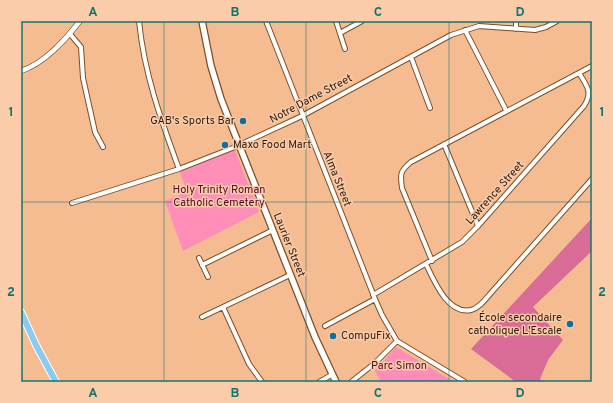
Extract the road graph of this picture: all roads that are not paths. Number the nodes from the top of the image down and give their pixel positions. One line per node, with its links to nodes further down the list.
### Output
1 (80, 21): 12 (street)
2 (140, 21): 24 (street)
3 (202, 21): 22 (main road, Laurier Street)
4 (266, 21): 20 (street, Alma Street)
5 (336, 21): 11 (street)
6 (362, 21): 11 (street)
7 (516, 21): 9 (street)
8 (557, 21): 9 (street, Notre Dame Street)
9 (516, 29): 10 (street, Notre Dame Street)
10 (465, 30): 14 (street, Notre Dame Street); 19 (street)
11 (340, 33): 13 (street)
12 (70, 34): 16 (street); 23 (street)
13 (345, 49)
14 (411, 57): 18 (street); 20 (street, Notre Dame Street)
15 (592, 66): 17 (street)
16 (21, 71)
17 (579, 73): 19 (street); 27 (street, Lawrence Street)
18 (430, 108)
19 (506, 110): 21 (street)
20 (302, 116): 22 (street, Notre Dame Street); 35 (street, Alma Street)
21 (444, 144): 27 (street); 30 (street)
22 (239, 145): 24 (street, Notre Dame Street); 28 (main road, Laurier Street)
23 (103, 147)
24 (179, 169): 26 (street, Notre Dame Street)
25 (592, 180): 31 (street)
26 (72, 203)
27 (478, 226): 30 (street, Lawrence Street)
28 (273, 230): 32 (street); 33 (main road, Laurier Street)
29 (198, 258): 32 (street)
30 (432, 261): 31 (street, Lawrence Street)
31 (426, 264): 35 (street, Lawrence Street)
32 (202, 265): 34 (street)
33 (290, 275): 37 (street); 42 (main road, Laurier Street)
34 (208, 277)
35 (373, 294): 36 (street, Alma Street)
36 (375, 300): 40 (street); 41 (street, Alma Street)
37 (223, 307): 39 (street); 44 (street)
38 (21, 312): 43 (main road)
39 (202, 317)
40 (325, 326)
41 (397, 341): 47 (street); 48 (street)
42 (333, 374): 45 (street); 46 (main road, Laurier Street)
43 (56, 382)
44 (262, 382)
45 (319, 382)
46 (336, 382)
47 (351, 382)
48 (465, 382)

